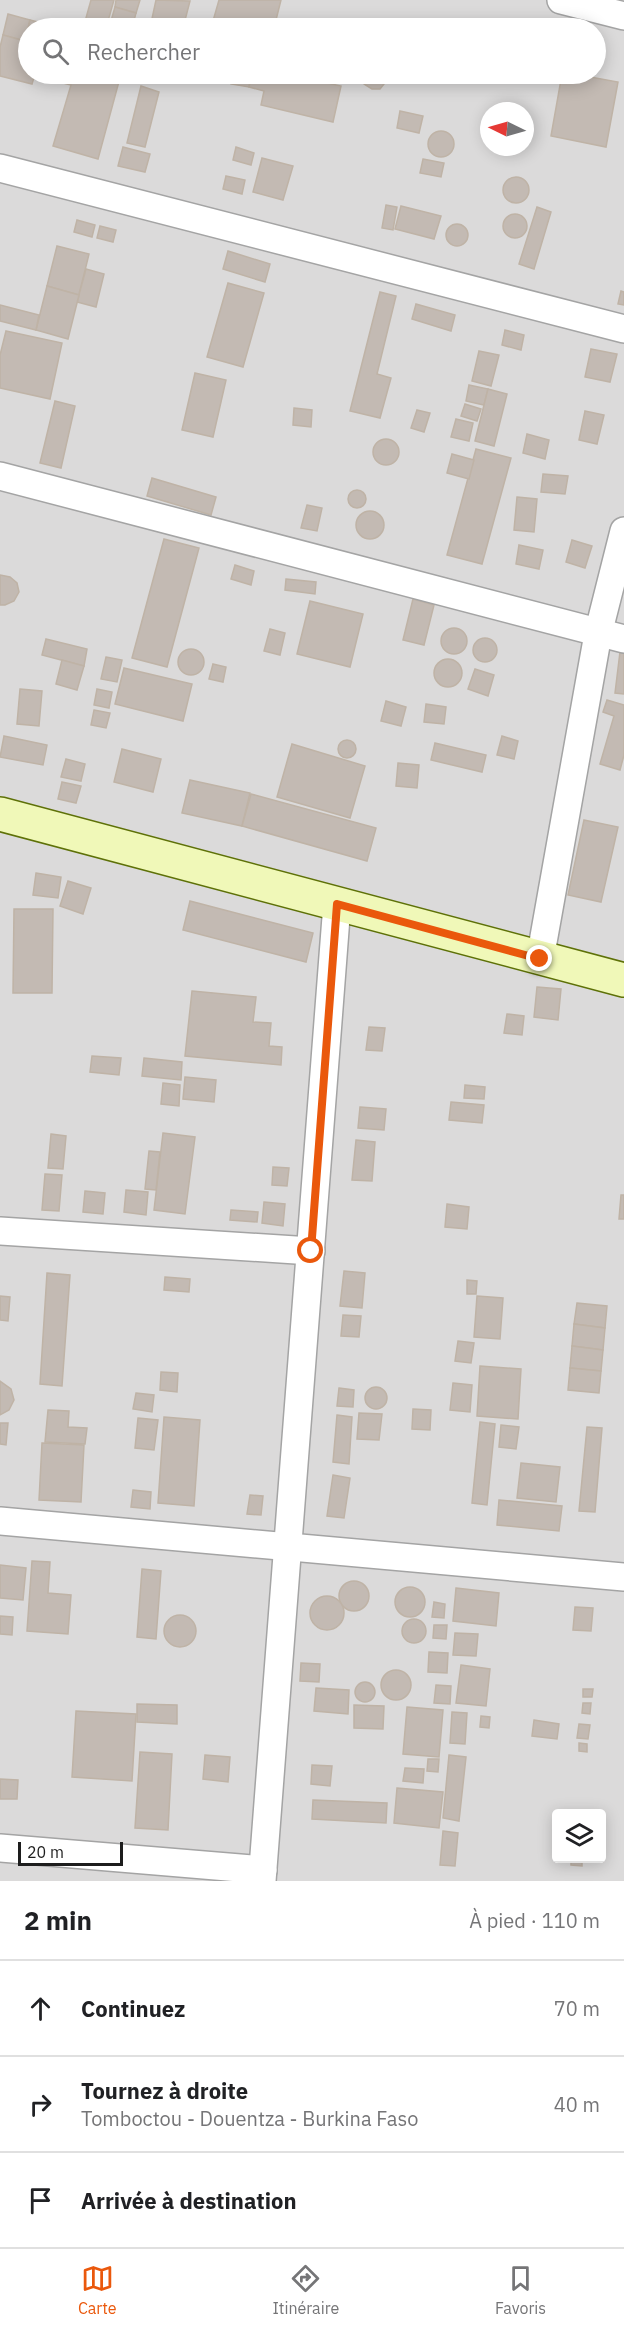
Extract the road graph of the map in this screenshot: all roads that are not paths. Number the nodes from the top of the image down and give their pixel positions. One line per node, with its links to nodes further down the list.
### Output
1 (561, 0): 2 (street)
2 (624, 16)
3 (0, 168): 4 (street)
4 (624, 329)
5 (0, 476): 7 (street)
6 (624, 531): 7 (street)
7 (611, 636): 10 (street)
8 (0, 814): 9 (main road)
9 (337, 904): 10 (main road); 13 (street)
10 (540, 959): 11 (main road)
11 (624, 980)
12 (0, 1231): 13 (street)
13 (311, 1251): 15 (street)
14 (0, 1521): 15 (street)
15 (288, 1547): 16 (street); 18 (street)
16 (624, 1578)
17 (0, 1848): 18 (street)
18 (262, 1876)

